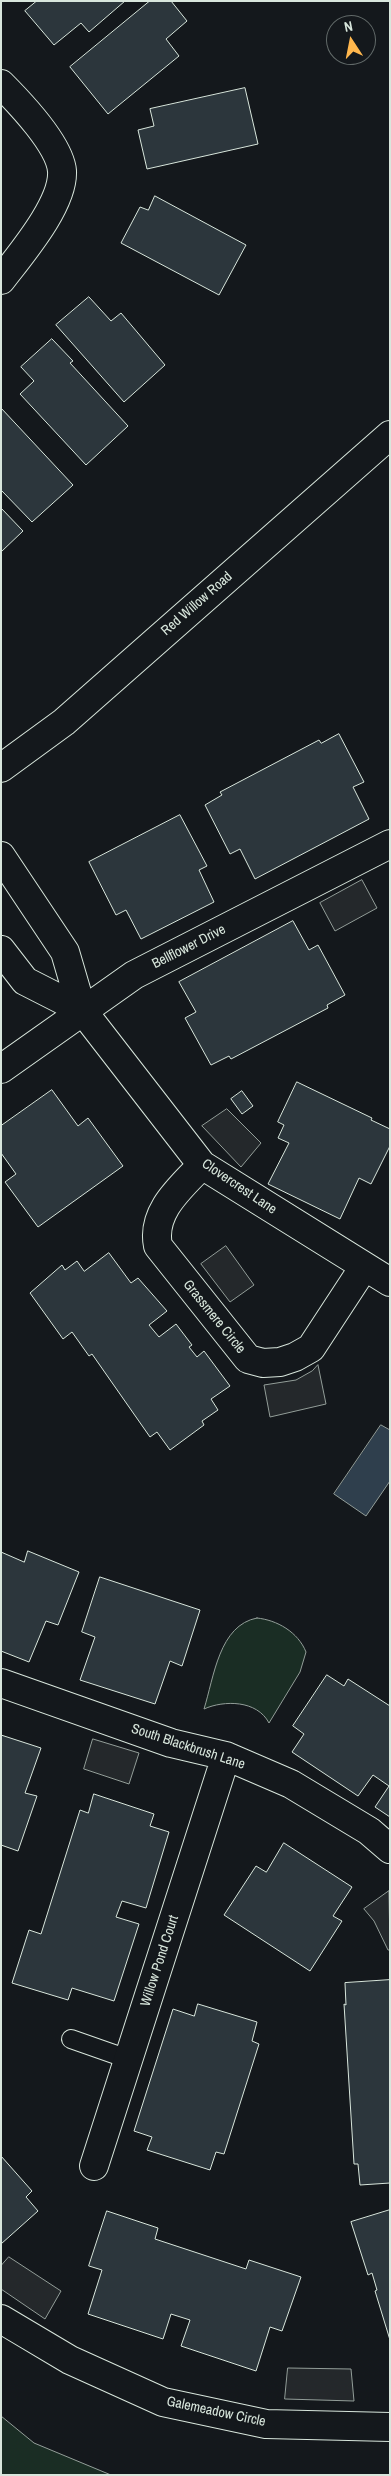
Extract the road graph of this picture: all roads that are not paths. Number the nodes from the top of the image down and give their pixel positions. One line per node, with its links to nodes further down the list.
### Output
1 (1, 84): 2 (street)
2 (1, 280)
3 (390, 435): 4 (street, Red Willow Road)
4 (1, 768)
5 (390, 844): 8 (street, Bellflower Drive)
6 (1, 856): 8 (street, Clovercrest Lane)
7 (1, 950): 8 (street, Clovercrest Lane)
8 (82, 1010): 9 (street, Bellflower Drive); 10 (street, Clovercrest Lane)
9 (1, 1069)
10 (202, 1165): 11 (street, Clovercrest Lane); 11 (street, Grassmere Circle)
11 (364, 1267): 12 (street, Clovercrest Lane)
12 (390, 1282)
13 (1, 1683): 14 (street, South Blackbrush Lane)
14 (226, 1756): 15 (street, South Blackbrush Lane); 17 (street, Willow Pond Court)
15 (390, 1849)
16 (70, 2039): 17 (lane)
17 (128, 2060): 18 (street, Willow Pond Court)
18 (94, 2166)
19 (1, 2319): 20 (street, Galemeadow Circle)
20 (390, 2427)

